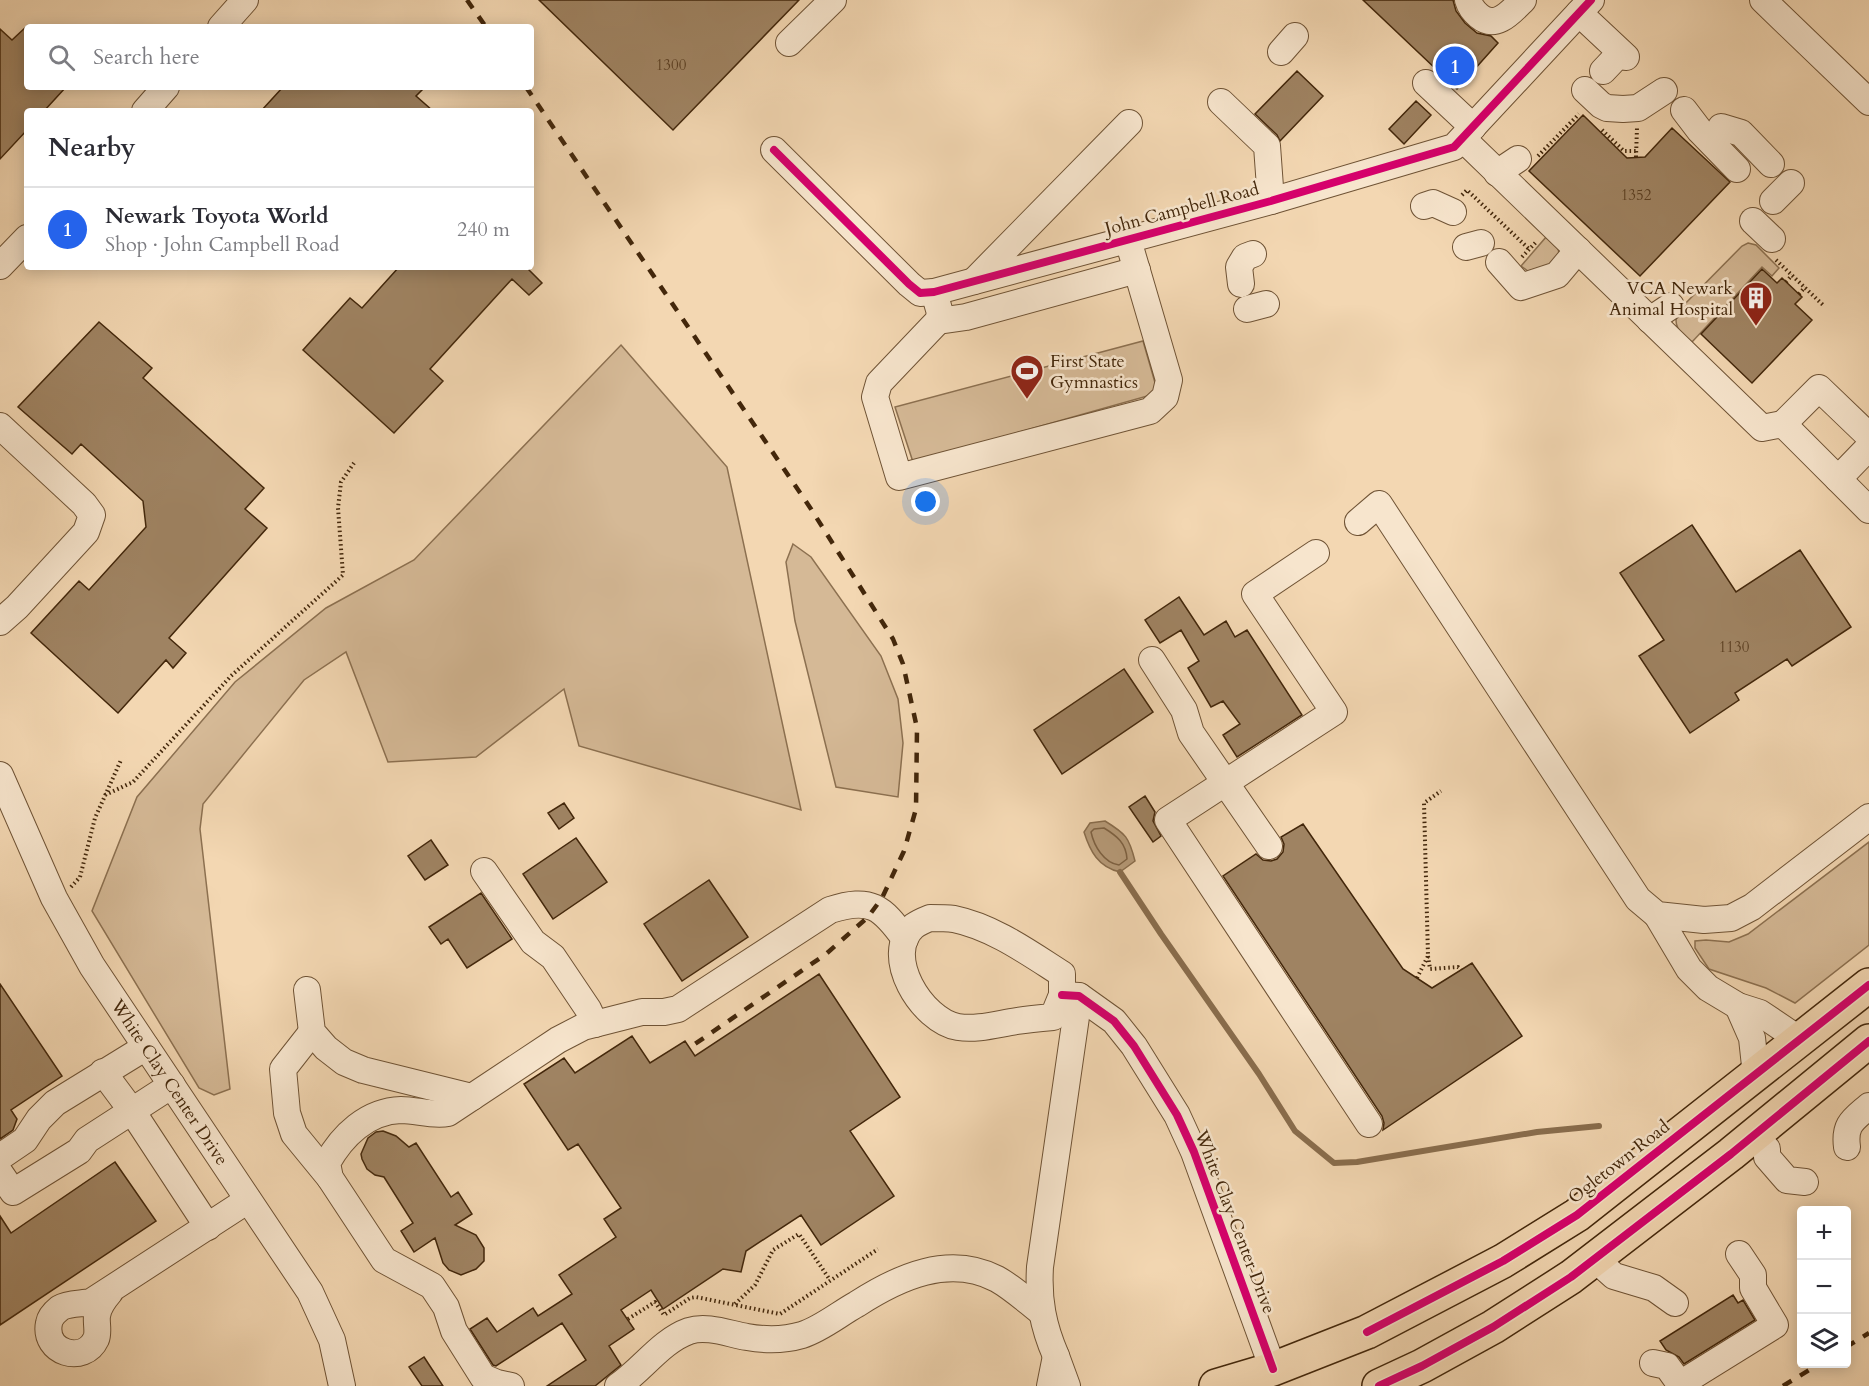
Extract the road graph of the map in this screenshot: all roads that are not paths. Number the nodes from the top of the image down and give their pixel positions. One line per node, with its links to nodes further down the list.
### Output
1 (833, 0): 8 (street)
2 (1468, 0): 3 (street)
3 (1523, 0)
4 (1763, 0): 14 (street)
5 (243, 2): 7 (street)
6 (1585, 7): 9 (street); 20 (street, John Campbell Road)
7 (224, 24)
8 (789, 43)
9 (1603, 71)
10 (1426, 82): 20 (street)
11 (163, 90): 16 (street)
12 (1664, 91): 13 (street)
13 (1583, 100)
14 (1869, 102)
15 (1229, 104): 25 (street)
16 (148, 108)
17 (1684, 110): 23 (street)
18 (1129, 123): 38 (street)
19 (1721, 127): 22 (street)
20 (1468, 133): 25 (street, John Campbell Road); 33 (street)
21 (774, 150): 40 (street)
22 (1771, 164)
23 (1737, 169)
24 (1791, 183): 26 (street)
25 (1255, 200): 31 (street, John Campbell Road)
26 (1773, 201)
27 (1424, 206): 28 (street)
28 (1451, 211)
29 (1754, 221): 32 (street)
30 (24, 240): 36 (street)
31 (1128, 240): 37 (street); 38 (street, John Campbell Road)
32 (1770, 246)
33 (1578, 250): 35 (street); 42 (street)
34 (1253, 254): 39 (street)
35 (1509, 261)
36 (0, 267)
37 (1137, 270): 41 (street); 41 (street)
38 (974, 282): 40 (street, John Campbell Road)
39 (1241, 284)
40 (934, 292): 41 (street)
41 (939, 321)
42 (1783, 424): 44 (street); 46 (street)
43 (0, 426): 50 (street)
44 (1869, 436)
45 (1869, 447): 46 (street)
46 (1838, 479): 47 (street)
47 (1869, 510)
48 (1358, 522): 57 (street)
49 (1316, 553): 53 (street)
50 (0, 622)
51 (1152, 660): 53 (street)
52 (0, 776): 68 (street, White Clay Center Drive)
53 (1225, 783): 55 (street); 75 (street)
54 (1869, 817): 57 (street)
55 (1269, 846)
56 (483, 871): 64 (street)
57 (1657, 915): 63 (street)
58 (905, 939): 62 (street); 62 (street); 64 (street)
59 (1869, 985): 66 (main road, Ogletown Road)
60 (307, 990): 65 (street)
61 (1869, 994): 76 (main road)
62 (1071, 995): 88 (street); 92 (street, White Clay Center Drive)
63 (1738, 1006): 66 (street); 70 (street)
64 (595, 1024): 72 (street)
65 (312, 1032): 72 (street); 80 (street)
66 (1800, 1040): 70 (main road, Ogletown Road)
67 (1866, 1042): 76 (main road)
68 (146, 1047): 69 (street); 71 (street, White Clay Center Drive)
69 (103, 1072): 74 (street); 78 (street)
70 (1756, 1075): 92 (main road, Ogletown Road)
71 (172, 1085): 74 (street); 82 (street, White Clay Center Drive)
72 (472, 1097): 80 (street)
73 (1869, 1106): 77 (street)
74 (132, 1111): 79 (street); 83 (street)
75 (1369, 1124)
76 (1760, 1142): 81 (street); 85 (main road)
77 (1847, 1147)
78 (0, 1157)
79 (0, 1173)
80 (330, 1178): 94 (street)
81 (1801, 1181)
82 (248, 1200): 83 (street); 93 (street, White Clay Center Drive)
83 (208, 1227): 86 (street)
84 (1739, 1254): 90 (street)
85 (1595, 1259): 87 (street); 91 (main road)
86 (110, 1292)
87 (1675, 1303)
88 (1041, 1312): 89 (street); 95 (street)
89 (1056, 1356): 96 (street); 97 (street)
90 (1653, 1363)
91 (1422, 1366): 99 (main road); 100 (main road)
92 (1273, 1368): 98 (main road, Ogletown Road)
93 (342, 1386)
94 (511, 1386)
95 (618, 1386)
96 (1050, 1386)
97 (1067, 1386)
98 (1216, 1386)
99 (1379, 1386)
100 (1395, 1386)

